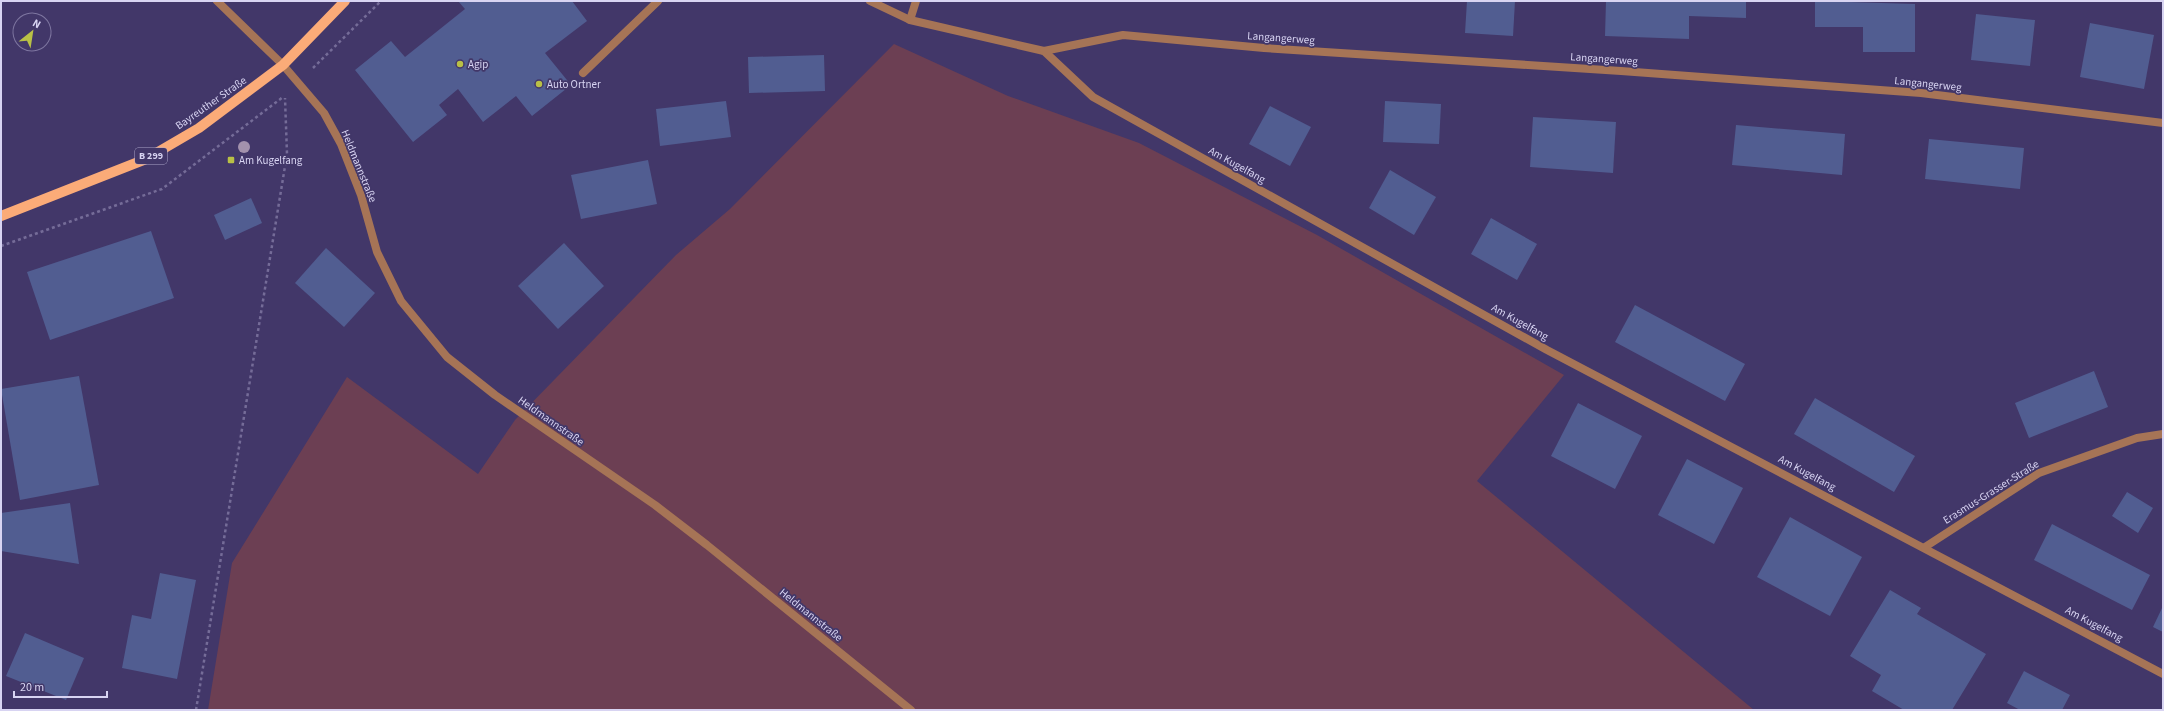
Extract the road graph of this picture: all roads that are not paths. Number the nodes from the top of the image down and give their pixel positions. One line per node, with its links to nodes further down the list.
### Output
1 (217, 1): 8 (street, Heldmannstraße)
2 (345, 1): 8 (main road, Bayreuther Straße / B 299)
3 (658, 1): 9 (street)
4 (870, 1): 6 (street)
5 (916, 1): 6 (street)
6 (910, 20): 7 (street)
7 (1044, 51): 10 (street, Langangerweg); 13 (street, Am Kugelfang)
8 (283, 65): 11 (main road, Bayreuther Straße / B 299); 15 (street, Heldmannstraße)
9 (583, 74)
10 (2163, 123)
11 (1, 216)
12 (2163, 434): 13 (street, Erasmus-Grasser-Straße)
13 (1925, 547): 14 (street, Am Kugelfang)
14 (2163, 674)
15 (911, 710)

